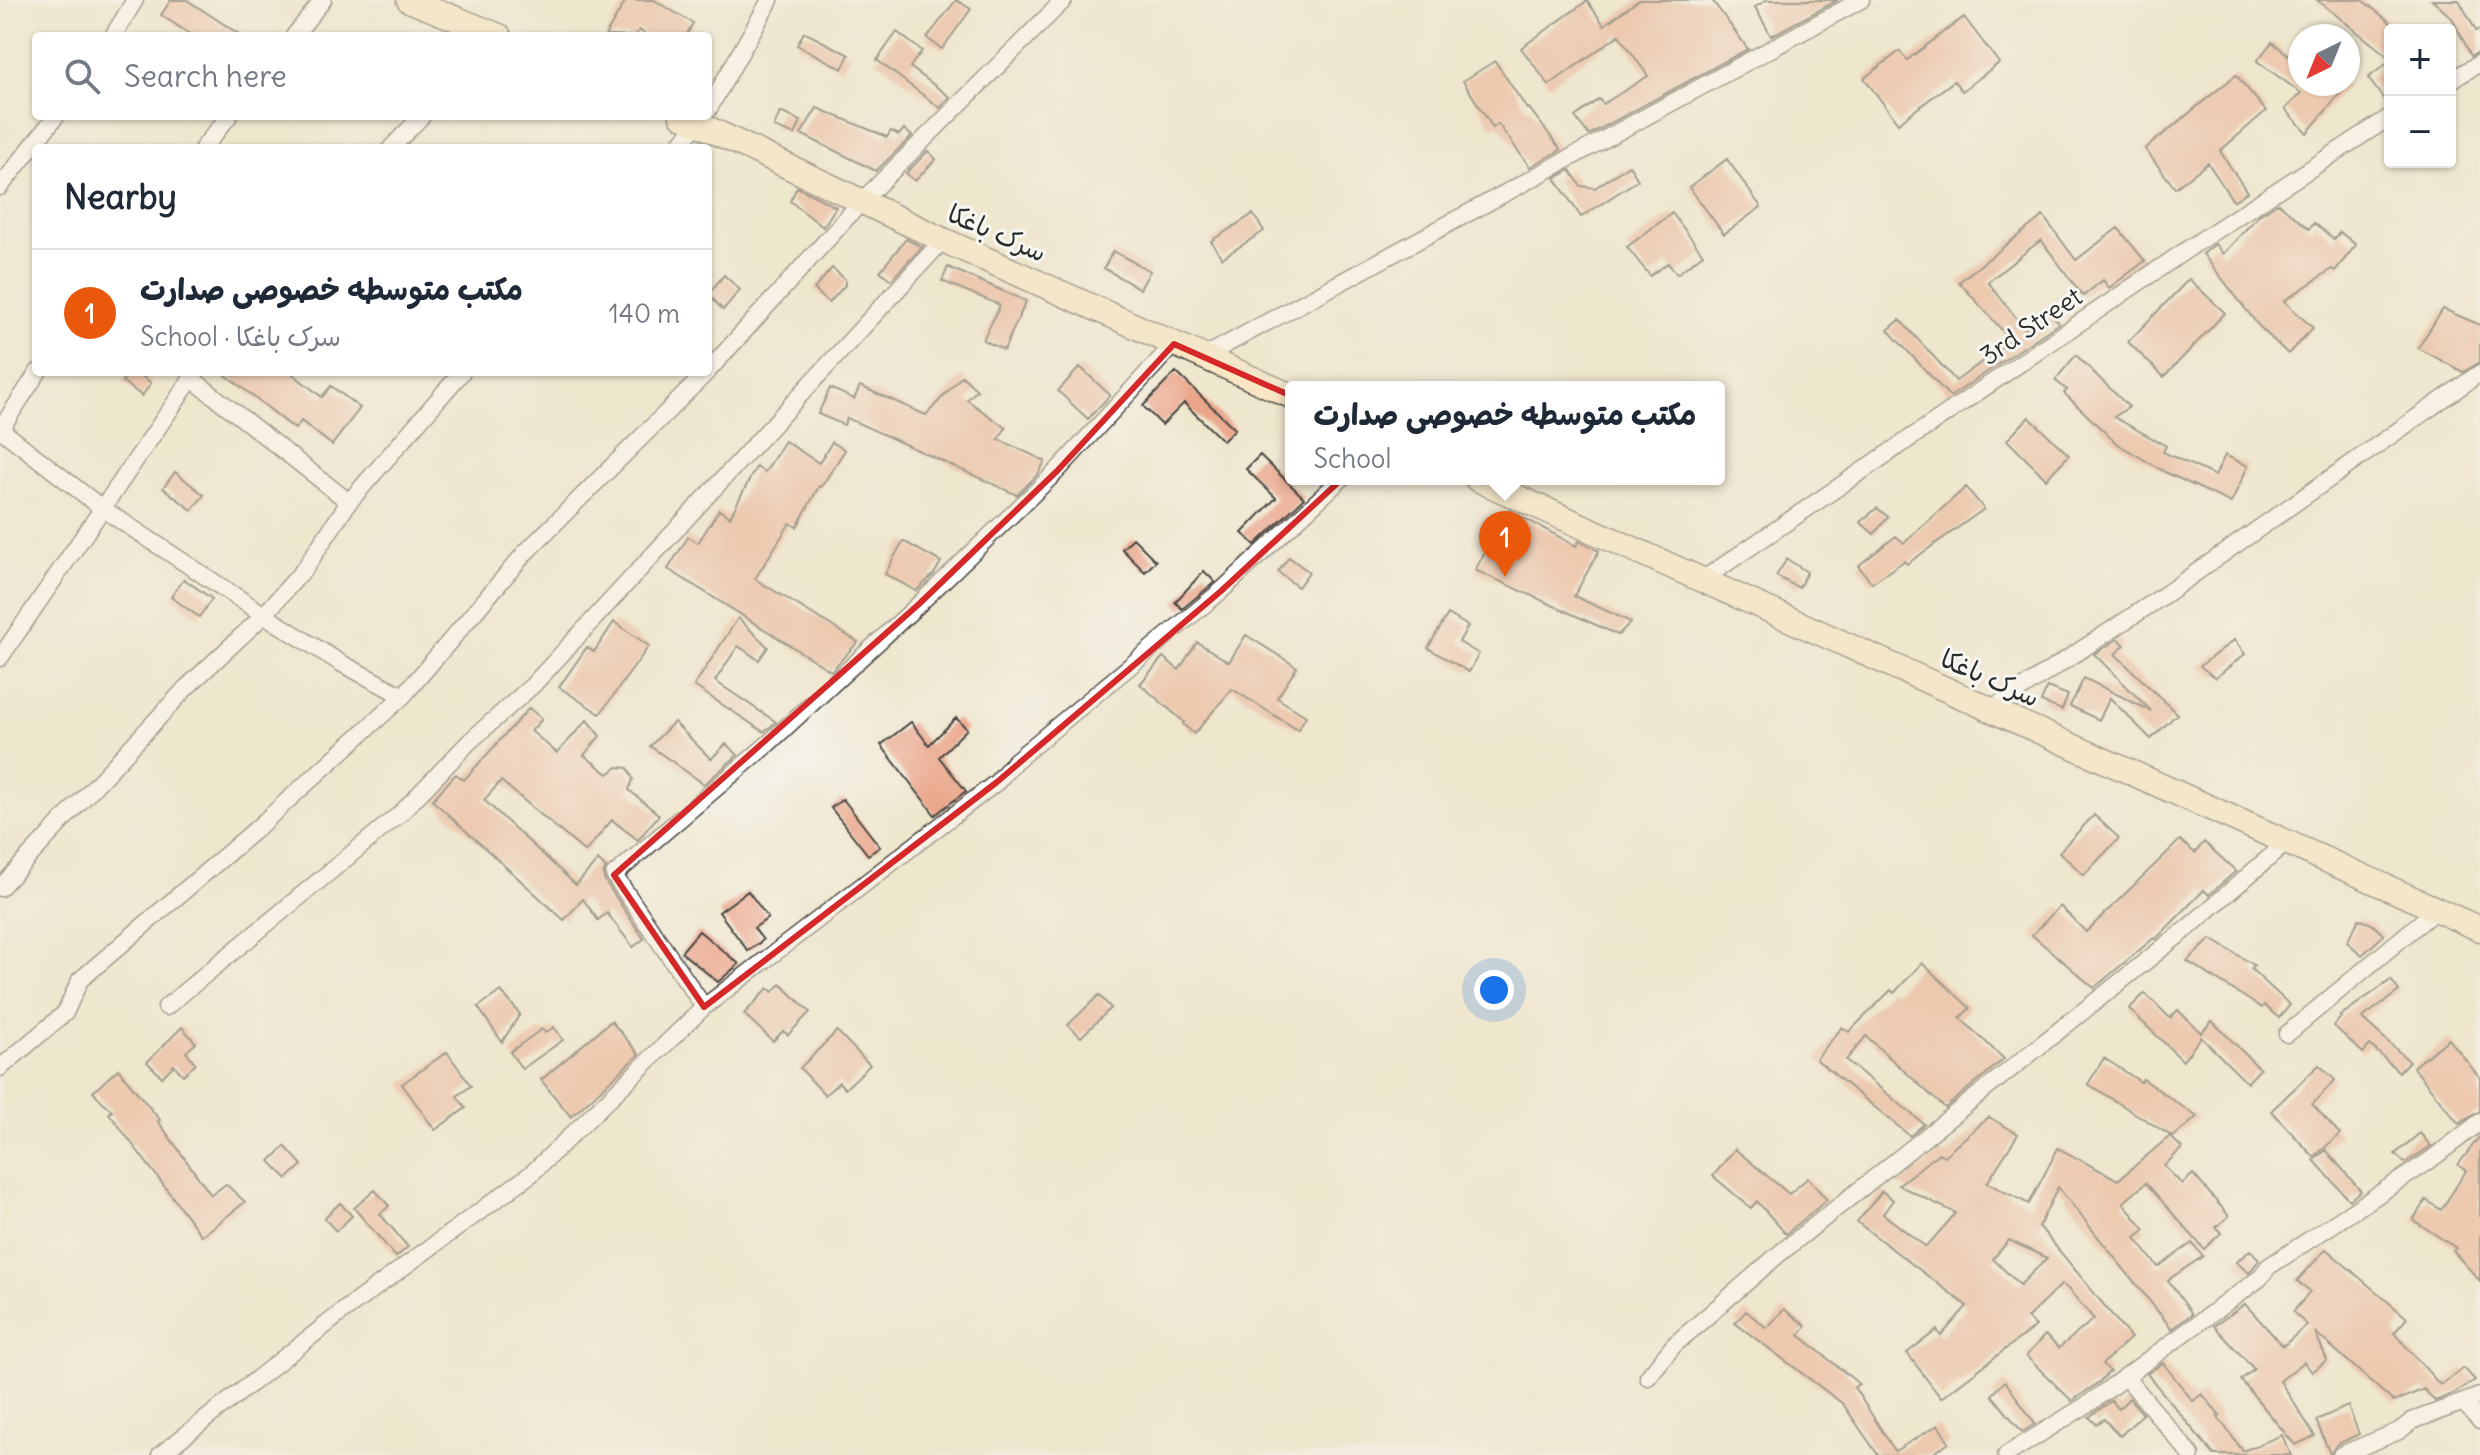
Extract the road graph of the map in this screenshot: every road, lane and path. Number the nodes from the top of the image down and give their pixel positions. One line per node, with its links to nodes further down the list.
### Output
1 (135, 0): 7 (street)
2 (323, 0): 8 (street)
3 (770, 0): 12 (street)
4 (1064, 0): 25 (street)
5 (1861, 0): 28 (street)
6 (426, 3): 9 (street)
7 (115, 32)
8 (297, 32)
9 (490, 32)
10 (2480, 63): 11 (street)
11 (2456, 77)
12 (712, 95)
13 (53, 120): 19 (street)
14 (226, 120): 20 (street)
15 (418, 120): 21 (street)
16 (696, 120): 22 (street)
17 (707, 120): 25 (street, سرک باغکا)
18 (2384, 121): 42 (street, 3rd Street)
19 (34, 144)
20 (206, 144)
21 (395, 144)
22 (679, 144)
23 (32, 146): 24 (street)
24 (0, 187)
25 (862, 201): 26 (street, سرک باغکا); 29 (street)
26 (943, 240): 27 (street, سرک باغکا); 51 (street)
27 (1174, 344): 28 (street, سرک باغکا); 52 (street)
28 (1203, 357): 36 (street, سرک باغکا)
29 (712, 366)
30 (2480, 373): 46 (street)
31 (35, 376): 37 (street)
32 (192, 376): 41 (street)
33 (194, 376): 40 (street)
34 (459, 376): 40 (street)
35 (702, 376): 45 (street)
36 (1285, 393)
37 (0, 430): 41 (street)
38 (1335, 485): 52 (street)
39 (1490, 485): 42 (street, سرک باغکا)
40 (349, 502): 43 (street)
41 (103, 509): 43 (street); 44 (street)
42 (1702, 580): 46 (street, سرک باغکا)
43 (264, 615): 45 (street); 48 (street)
44 (0, 658)
45 (403, 696): 54 (street)
46 (1991, 709): 47 (street, سرک باغکا)
47 (2287, 842): 49 (street, سرک باغکا); 56 (street)
48 (0, 888)
49 (2437, 909): 50 (street, سرک باغکا); 53 (street)
50 (2480, 929)
51 (166, 1007)
52 (704, 1007): 60 (street)
53 (2287, 1034)
54 (0, 1068)
55 (2480, 1122): 57 (street)
56 (1648, 1377)
57 (2126, 1377): 61 (street); 62 (street)
58 (2472, 1400): 59 (street); 63 (street)
59 (2480, 1421)
60 (160, 1455)
61 (2006, 1455)
62 (2191, 1455)
63 (2341, 1455)

